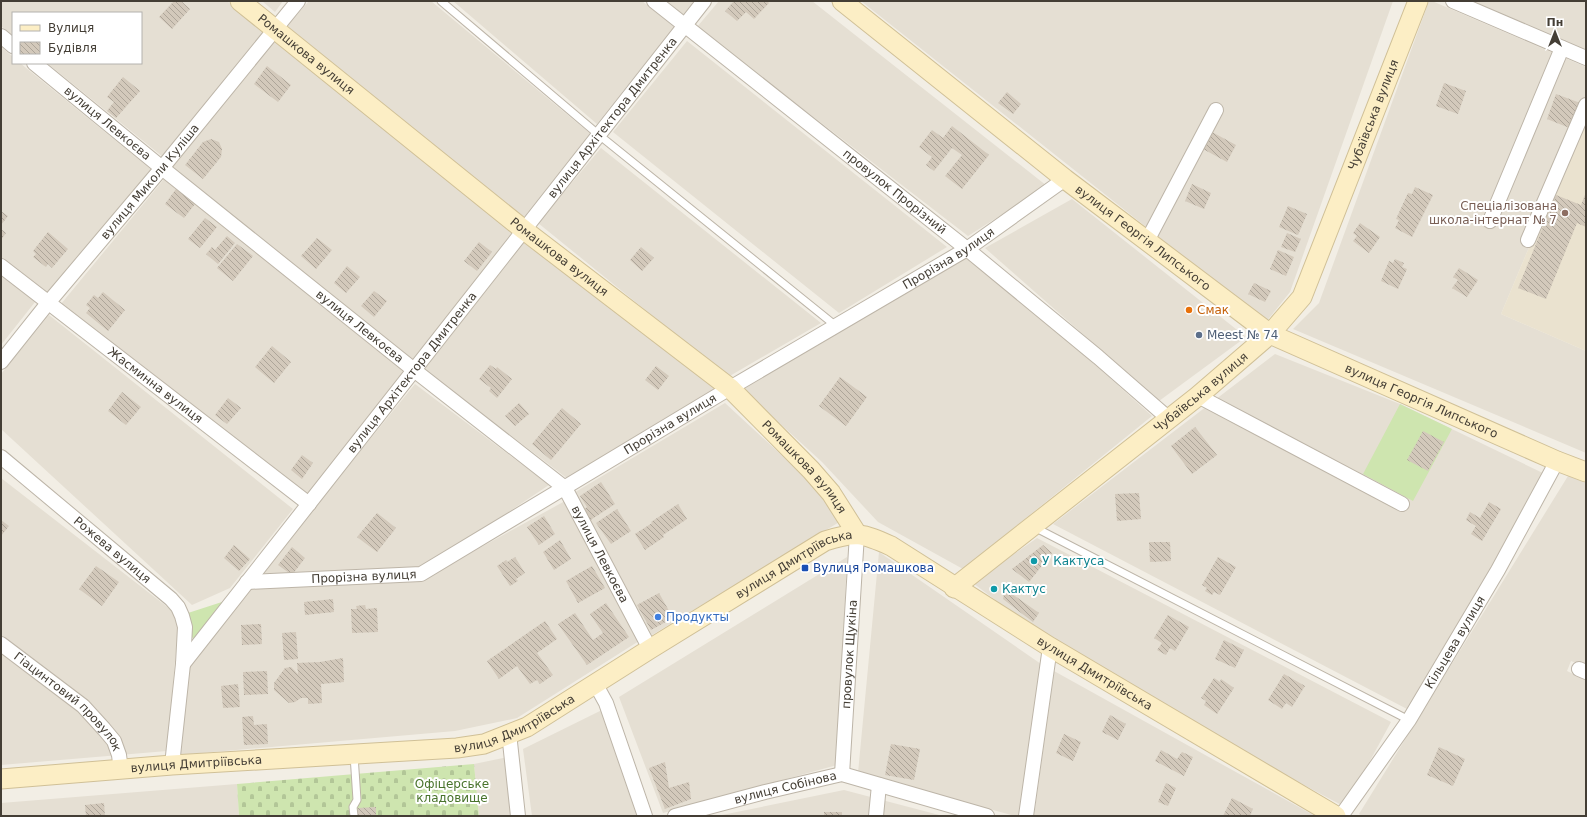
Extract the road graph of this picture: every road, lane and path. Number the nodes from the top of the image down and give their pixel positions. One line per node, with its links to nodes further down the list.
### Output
1 (240, 1): 10 (street, Ромашкова вулиця)
2 (298, 1): 10 (street, вулиця Миколи Куліша)
3 (441, 1): 18 (lane)
4 (654, 1): 9 (street, провулок Прорізний)
5 (704, 1): 9 (street, вулиця Архітектора Дмитренка)
6 (842, 1): 20 (street, вулиця Георгія Липського)
7 (1418, 1): 29 (street, Чубаївська вулиця)
8 (1453, 1): 13 (street)
9 (685, 26): 18 (street, вулиця Архітектора Дмитренка); 25 (street, провулок Прорізний)
10 (274, 30): 19 (street, вулиця Миколи Куліша); 22 (street, Ромашкова вулиця)
11 (1, 36): 12 (street)
12 (12, 45)
13 (1562, 48): 14 (street); 21 (street)
14 (1586, 58)
15 (35, 64): 19 (street, вулиця Левкоєва)
16 (1586, 105): 23 (street)
17 (1216, 110): 24 (street)
18 (599, 134): 22 (street, вулиця Архітектора Дмитренка); 28 (lane)
19 (162, 168): 27 (street, вулиця Миколи Куліша); 31 (street, вулиця Левкоєва)
20 (1066, 180): 24 (street, вулиця Георгія Липського); 25 (street, Прорізна вулиця)
21 (1490, 221)
22 (524, 230): 31 (street, вулиця Архітектора Дмитренка); 32 (street, Ромашкова вулиця)
23 (1528, 240)
24 (1147, 241): 29 (street, вулиця Георгія Липського)
25 (967, 249): 28 (street, Прорізна вулиця); 34 (street, провулок Прорізний)
26 (1, 266): 27 (street, Жасминна вулиця)
27 (48, 303): 30 (street, вулиця Миколи Куліша); 39 (street, Жасминна вулиця)
28 (836, 326): 32 (street, Прорізна вулиця)
29 (1270, 334): 33 (street, Чубаївська вулиця); 36 (street, вулиця Георгія Липського)
30 (1, 362)
31 (414, 370): 38 (street, вулиця Левкоєва); 39 (street, вулиця Архітектора Дмитренка)
32 (730, 388): 38 (street, Прорізна вулиця); 42 (street, Ромашкова вулиця)
33 (1198, 396): 34 (street, Чубаївська вулиця); 40 (street)
34 (1168, 418): 41 (street, Чубаївська вулиця)
35 (1, 457): 48 (street, Рожева вулиця)
36 (1557, 461): 37 (street, вулиця Георгія Липського); 50 (street, Кільцева вулиця)
37 (1586, 472)
38 (565, 488): 43 (street, Прорізна вулиця); 47 (street, вулиця Левкоєва)
39 (309, 504): 43 (street, вулиця Архітектора Дмитренка)
40 (1402, 504)
41 (1032, 526): 44 (street, Чубаївська вулиця); 50 (lane)
42 (857, 534): 44 (street, вулиця Дмитріївська); 47 (street, вулиця Дмитріївська); 55 (street, провулок Щукіна)
43 (247, 582): 48 (street, вулиця Архітектора Дмитренка)
44 (954, 588): 46 (street, вулиця Дмитріївська)
45 (1, 644): 54 (street, Гіацинтовий провулок)
46 (1050, 647): 64 (street); 65 (street, вулиця Дмитріївська)
47 (650, 648): 49 (street, вулиця Дмитріївська)
48 (183, 664): 53 (street)
49 (595, 683): 51 (street, вулиця Дмитріївська); 60 (street)
50 (1409, 720): 66 (street, Кільцева вулиця)
51 (509, 733): 52 (street, вулиця Дмитріївська); 59 (street)
52 (354, 754): 53 (street, вулиця Дмитріївська); 58 (lane)
53 (172, 765): 54 (street, вулиця Дмитріївська)
54 (121, 770): 56 (street, вулиця Дмитріївська)
55 (842, 774): 57 (street, вулиця Собінова); 61 (street, вулиця Собінова)
56 (1, 779)
57 (879, 785): 62 (street); 63 (street, вулиця Собінова)
58 (354, 816)
59 (518, 816)
60 (645, 816)
61 (675, 816)
62 (876, 816)
63 (988, 816)
64 (1026, 816)
65 (1336, 816)
66 (1341, 816)

